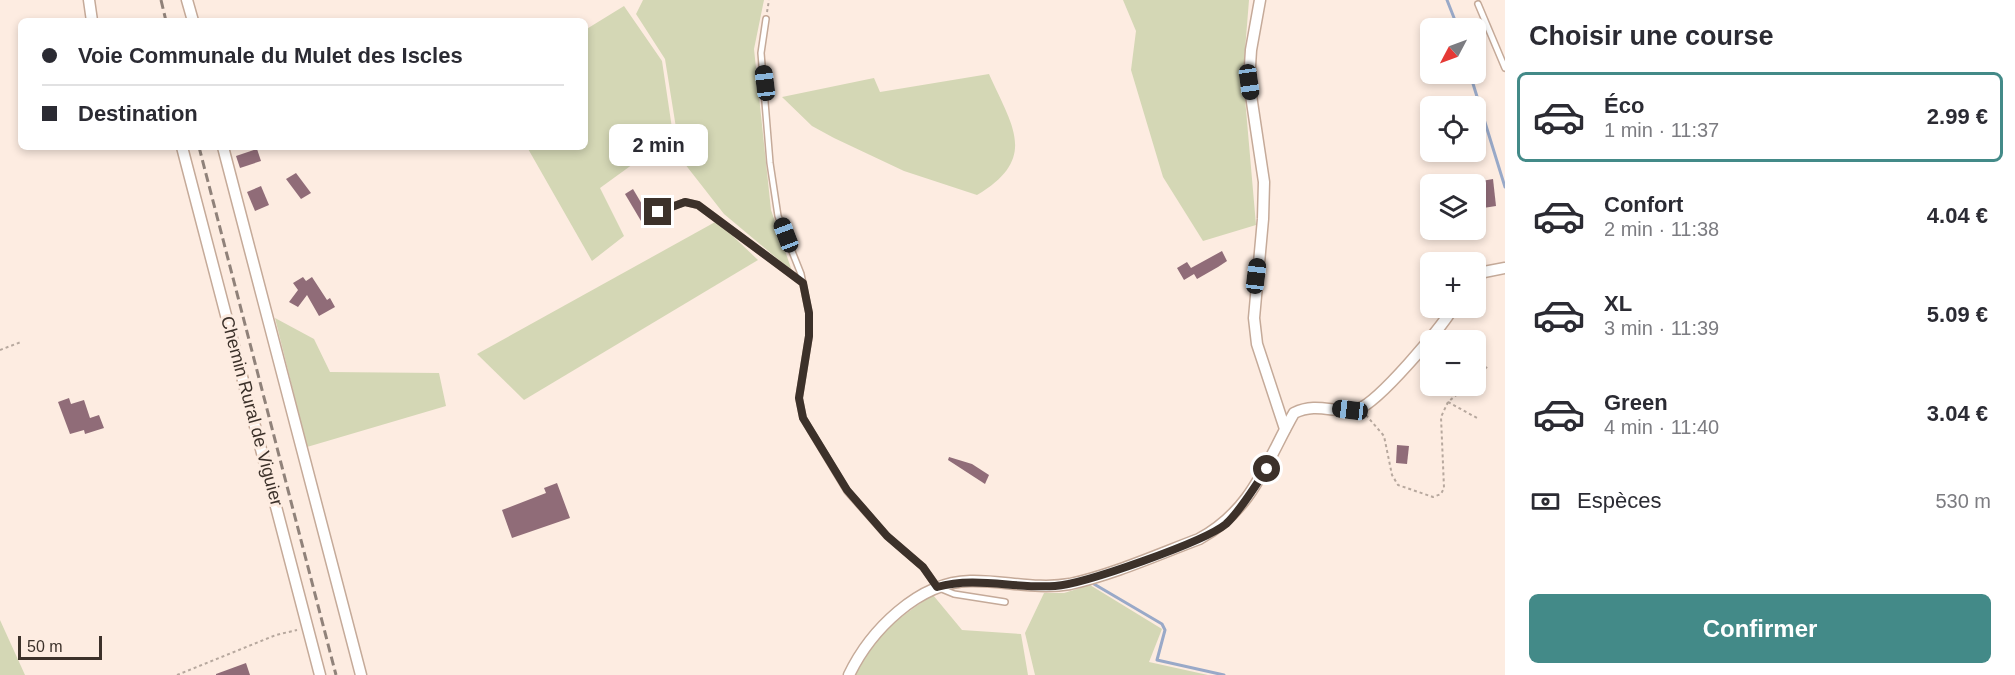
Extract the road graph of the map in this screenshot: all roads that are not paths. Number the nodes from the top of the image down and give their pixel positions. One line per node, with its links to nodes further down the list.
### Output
1 (89, 0): 5 (street)
2 (188, 0): 6 (street)
3 (1260, 0): 16 (street)
4 (1478, 4): 8 (lane)
5 (92, 18)
6 (192, 18)
7 (766, 19): 14 (lane)
8 (1505, 68)
9 (183, 150): 19 (street, Chemin Rural de Viguier)
10 (224, 150): 20 (street)
11 (658, 212): 14 (lane)
12 (1505, 268): 13 (street)
13 (1486, 272)
14 (803, 283): 17 (lane)
15 (1445, 318): 16 (street)
16 (1285, 429): 17 (street)
17 (937, 587): 18 (lane); 21 (street)
18 (1005, 602)
19 (320, 675)
20 (361, 675)
21 (849, 675)

